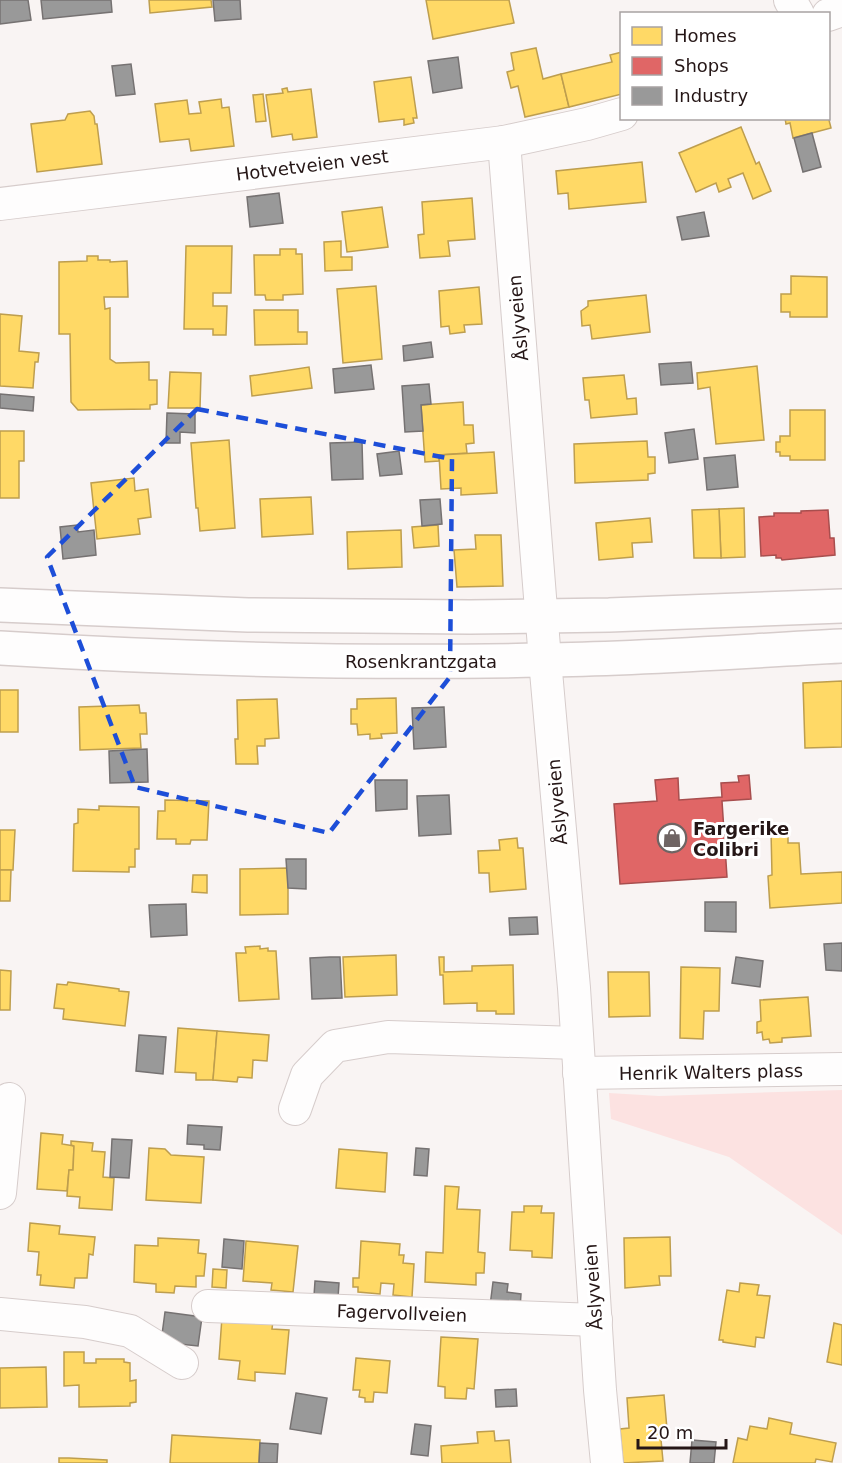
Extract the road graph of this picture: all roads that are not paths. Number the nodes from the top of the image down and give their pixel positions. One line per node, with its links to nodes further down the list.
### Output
1 (620, 114): 2 (street, Hotvetveien vest)
2 (504, 142): 3 (street, Hotvetveien vest); 6 (street, Åslyveien)
3 (0, 204)
4 (0, 605): 6 (main road)
5 (842, 606): 6 (main road)
6 (541, 616): 9 (street, Åslyveien)
7 (842, 646): 9 (main road, Rosenkrantzgata)
8 (0, 648): 9 (main road, Rosenkrantzgata)
9 (544, 660): 10 (street, Åslyveien)
10 (578, 1058): 11 (street, Henrik Walters plass); 13 (street, Henrik Walters plass); 17 (street, Åslyveien)
11 (842, 1069)
12 (9, 1099): 14 (street)
13 (295, 1109)
14 (0, 1193)
15 (208, 1306): 17 (street, Fagervollveien)
16 (0, 1314): 18 (street)
17 (596, 1320): 19 (street, Åslyveien)
18 (182, 1363)
19 (607, 1463)

